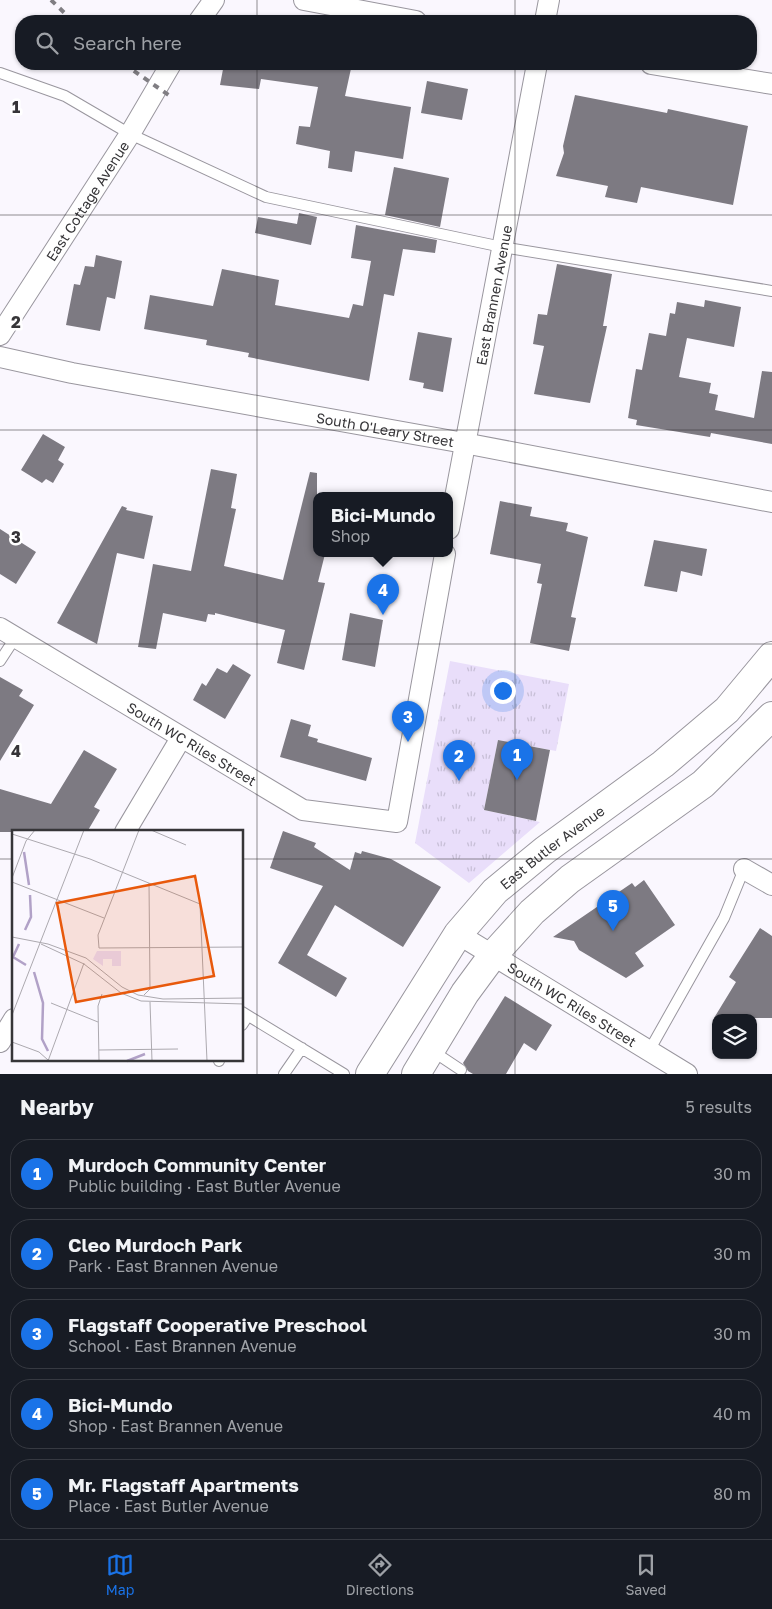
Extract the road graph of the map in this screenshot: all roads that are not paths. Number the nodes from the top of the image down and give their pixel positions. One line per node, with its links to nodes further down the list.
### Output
1 (214, 0): 4 (street)
2 (304, 0): 5 (street)
3 (549, 0): 6 (street)
4 (203, 15)
5 (384, 15)
6 (546, 15)
7 (167, 70): 12 (street, East Cottage Avenue)
8 (536, 70): 13 (street, East Brannen Avenue)
9 (687, 70): 11 (street)
10 (0, 73): 12 (lane)
11 (772, 84)
12 (130, 134): 13 (lane); 15 (street, East Cottage Avenue)
13 (502, 247): 14 (lane); 17 (street, East Brannen Avenue)
14 (772, 291)
15 (0, 335)
16 (0, 357): 17 (street, South O'Leary Street)
17 (464, 443): 18 (street, South O'Leary Street); 19 (street, East Brannen Avenue)
18 (772, 502)
19 (453, 506)
20 (444, 557): 25 (street, South WC Riles Street)
21 (7, 633): 23 (lane); 25 (street, South WC Riles Street)
22 (772, 656): 29 (main road, East Butler Avenue)
23 (0, 661)
24 (772, 716): 30 (main road)
25 (181, 738): 26 (street)
26 (126, 830)
27 (744, 869): 28 (street); 36 (lane)
28 (772, 885)
29 (458, 934): 30 (street, South WC Riles Street); 40 (main road, East Butler Avenue)
30 (494, 956): 35 (main road); 36 (street, South WC Riles Street)
31 (244, 1018): 34 (lane)
32 (12, 1022): 33 (street)
33 (0, 1042)
34 (302, 1048): 38 (lane); 39 (lane)
35 (430, 1050): 37 (lane); 41 (main road)
36 (649, 1051): 42 (street, South WC Riles Street)
37 (461, 1070)
38 (284, 1074)
39 (344, 1074)
40 (370, 1074)
41 (416, 1074)
42 (686, 1074)

